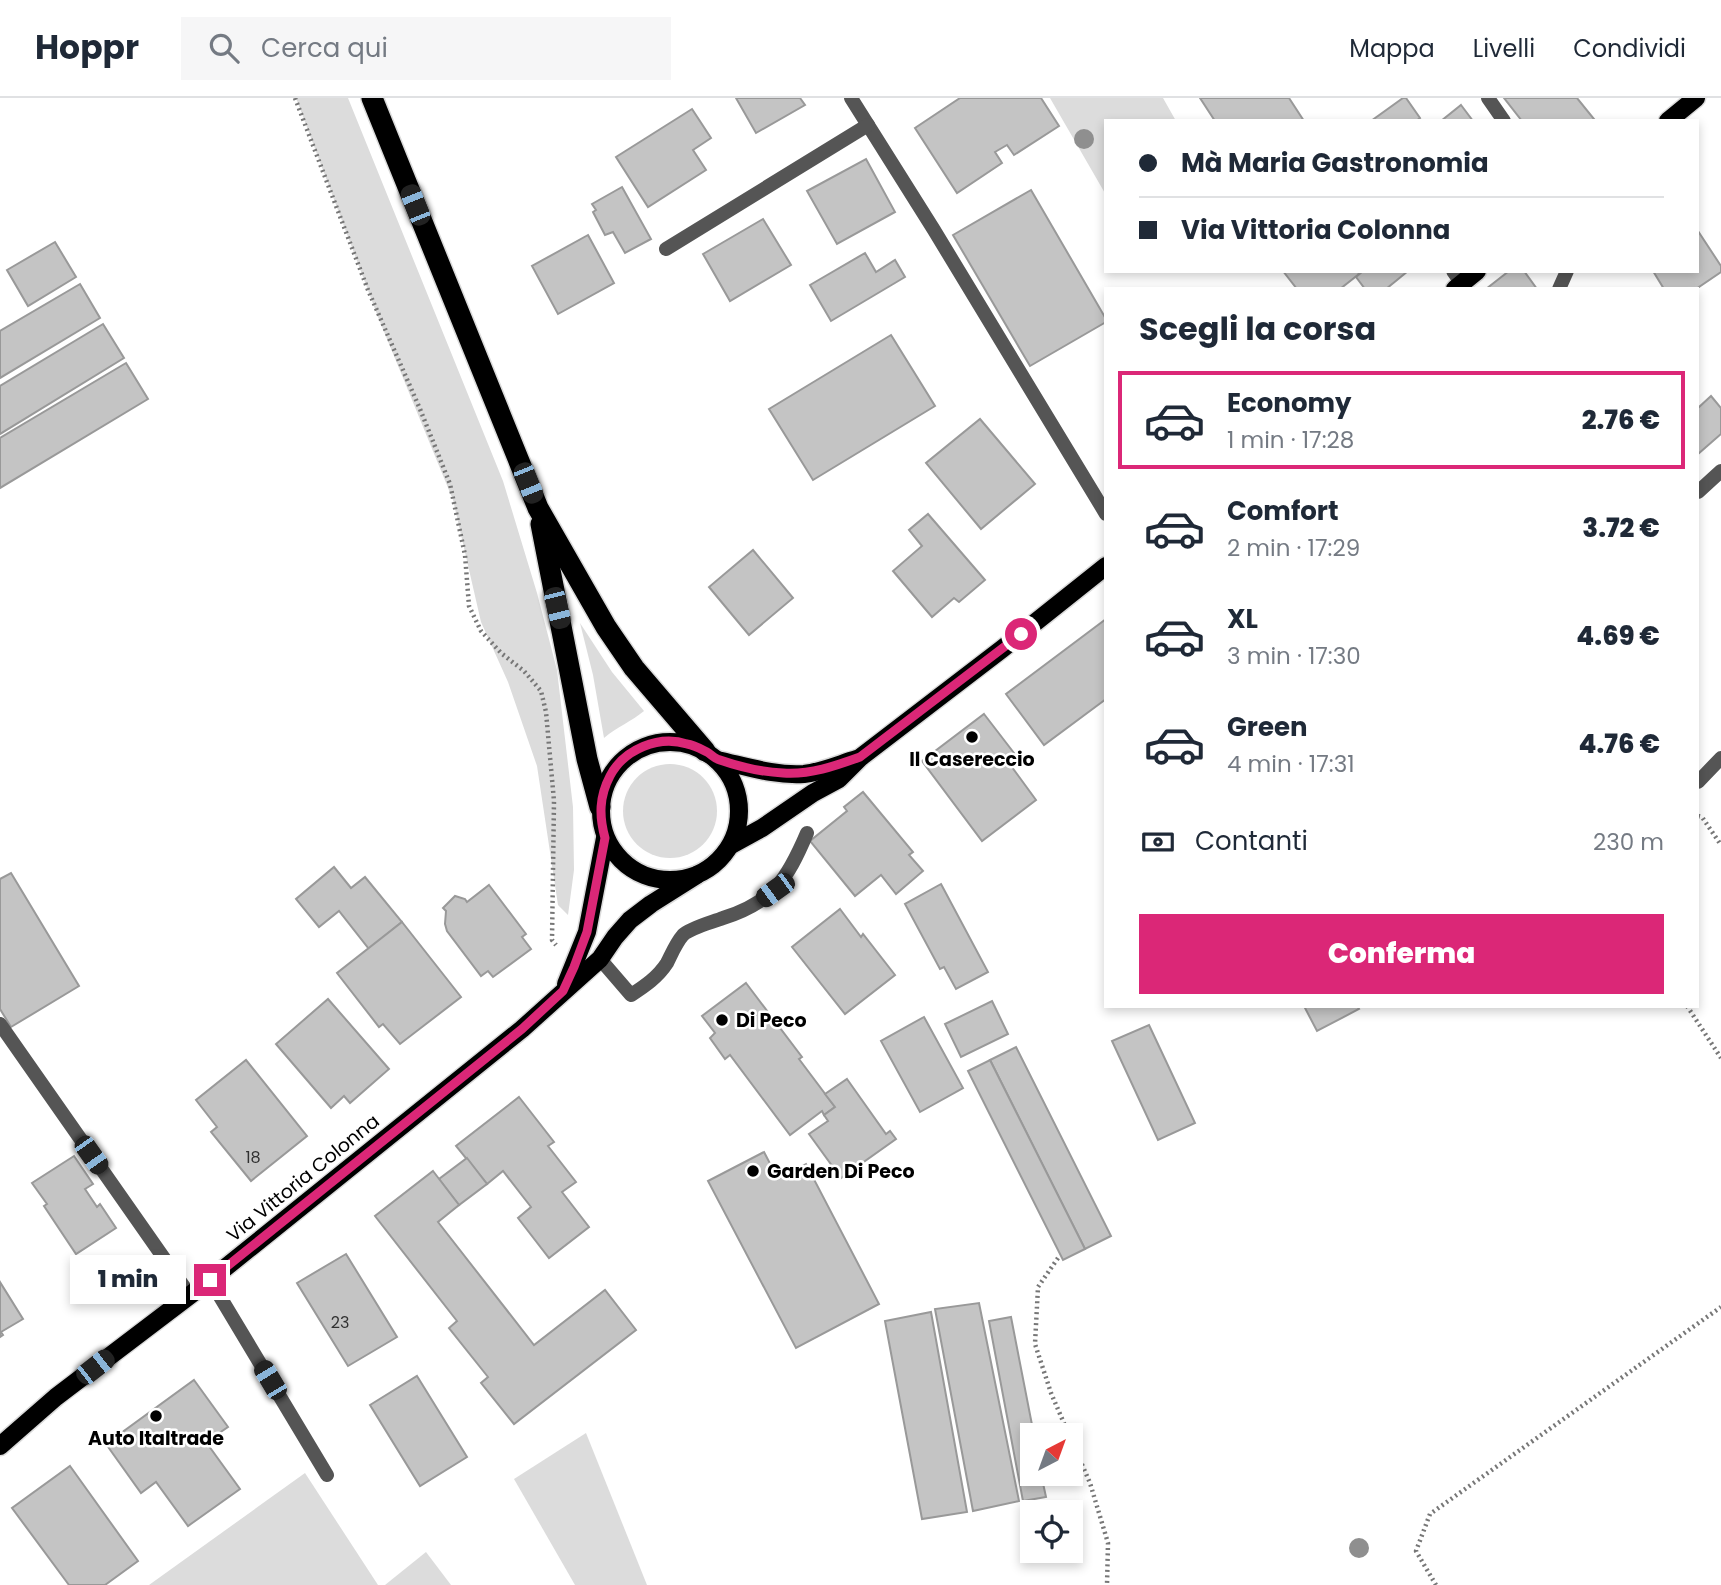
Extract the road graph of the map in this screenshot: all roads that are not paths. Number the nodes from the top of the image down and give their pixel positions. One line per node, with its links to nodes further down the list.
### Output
1 (372, 98): 13 (highway)
2 (851, 98): 7 (street)
3 (1488, 98): 5 (street)
4 (1696, 98): 6 (main road)
5 (1503, 119)
6 (1670, 119)
7 (868, 125): 8 (street); 14 (street)
8 (666, 249)
9 (1474, 273): 10 (main road)
10 (1457, 281)
11 (1721, 471): 12 (street)
12 (1699, 491)
13 (538, 508): 16 (highway); 20 (highway)
14 (1104, 511)
15 (1104, 568): 17 (main road)
16 (711, 755): 17 (main road); 20 (main road); 23 (main road)
17 (860, 757): 23 (main road)
18 (1721, 758): 19 (street)
19 (1699, 781)
20 (600, 807): 22 (main road)
21 (807, 833): 25 (street)
22 (605, 838): 24 (main road); 26 (main road, Via Vittoria Colonna)
23 (731, 845): 24 (main road)
24 (696, 875): 25 (main road, Via Vittoria Colonna)
25 (600, 959): 26 (main road, Via Vittoria Colonna)
26 (563, 991): 28 (main road, Via Vittoria Colonna)
27 (0, 1024): 29 (street)
28 (210, 1280): 29 (main road, Via Vittoria Colonna); 31 (street)
29 (189, 1294): 30 (main road, Via Vittoria Colonna)
30 (0, 1446)
31 (327, 1475)

